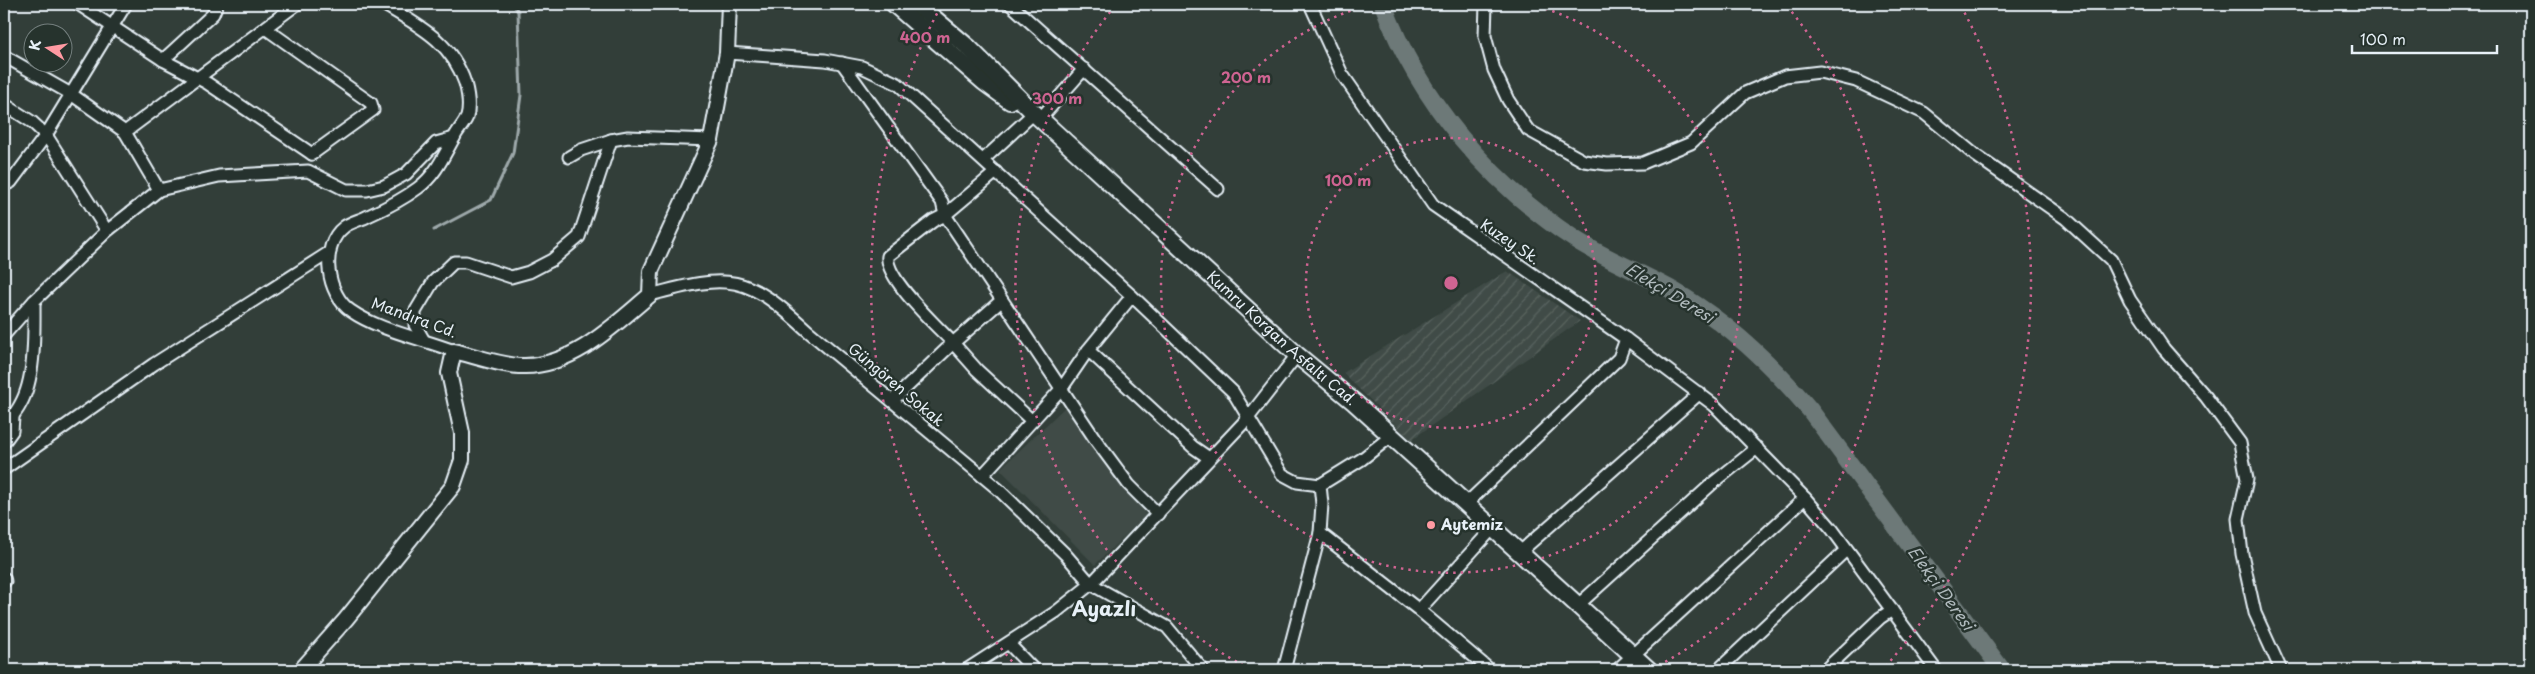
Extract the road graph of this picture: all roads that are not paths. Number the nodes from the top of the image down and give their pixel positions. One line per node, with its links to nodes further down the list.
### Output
1 (78, 4): 12 (street)
2 (126, 4): 12 (street)
3 (217, 4): 16 (street)
4 (297, 4): 13 (street)
5 (383, 4): 25 (street)
6 (729, 4): 14 (street)
7 (894, 4): 22 (main road)
8 (917, 4): 22 (main road, Kumru Korgan Asfaltı Cad.)
9 (1010, 4): 18 (street)
10 (1310, 4): 45 (street, Kuzey Sk.)
11 (1486, 4): 88 (street)
12 (114, 26): 16 (street); 20 (street)
13 (265, 28): 19 (street); 28 (street)
14 (727, 53): 17 (street); 27 (street)
15 (4, 56): 20 (street)
16 (163, 60): 19 (street)
17 (842, 63): 30 (street); 36 (street)
18 (1084, 69): 22 (street); 34 (street)
19 (197, 79): 23 (street); 28 (street)
20 (71, 94): 23 (street); 24 (street)
21 (4, 104): 24 (street)
22 (1037, 116): 30 (street); 49 (main road, Kumru Korgan Asfaltı Cad.)
23 (125, 132): 35 (street)
24 (46, 135): 33 (street); 37 (street)
25 (454, 138): 32 (street); 38 (street)
26 (611, 140): 27 (street); 29 (street); 44 (street)
27 (711, 140): 39 (street)
28 (312, 154): 32 (street)
29 (569, 157)
30 (984, 160): 31 (street)
31 (996, 172): 36 (street); 40 (street)
32 (312, 174): 35 (street)
33 (4, 184)
34 (1218, 189)
35 (159, 190): 37 (street)
36 (945, 215): 42 (street); 46 (street)
37 (108, 230): 41 (street)
38 (330, 252): 44 (street, Mandıra Cd.); 61 (street)
39 (650, 295): 48 (street, Mandıra Cd.); 52 (street, Güngören Sokak)
40 (1132, 296): 47 (street); 54 (street)
41 (34, 301): 43 (street); 53 (street)
42 (1001, 301): 46 (street); 50 (street)
43 (4, 335)
44 (420, 339): 48 (street, Mandıra Cd.)
45 (1626, 339): 51 (street, Kuzey Sk.); 65 (street)
46 (953, 344): 52 (street); 55 (street)
47 (1088, 350): 50 (street); 60 (street)
48 (454, 351): 78 (street)
49 (1297, 355): 54 (street); 57 (main road, Kumru Korgan Asfaltı Cad.)
50 (1062, 388): 55 (street); 66 (street)
51 (1700, 393): 59 (street, Kuzey Sk.); 70 (street)
52 (892, 401): 62 (street, Güngören Sokak)
53 (13, 415): 56 (street); 58 (street)
54 (1248, 418): 60 (street); 63 (street)
55 (1032, 421): 62 (street)
56 (4, 428)
57 (1390, 437): 63 (street); 65 (main road, Kumru Korgan Asfaltı Cad.)
58 (4, 442)
59 (1757, 448): 64 (street, Kuzey Sk.); 72 (street)
60 (1209, 458): 66 (street)
61 (4, 469)
62 (982, 476): 71 (street, Güngören Sokak)
63 (1320, 484): 68 (street)
64 (1805, 498): 69 (street, Kuzey Sk.); 76 (street)
65 (1465, 505): 67 (main road, Kumru Korgan Asfaltı Cad.)
66 (1158, 514): 71 (street)
67 (1492, 529): 70 (main road, Kumru Korgan Asfaltı Cad.); 73 (street)
68 (1320, 533): 73 (street); 82 (street)
69 (1846, 550): 74 (street, Kuzey Sk.); 86 (street)
70 (1519, 553): 72 (main road, Kumru Korgan Asfaltı Cad.)
71 (1091, 584): 75 (street); 81 (street, Güngören Sokak)
72 (1577, 606): 76 (main road, Kumru Korgan Asfaltı Cad.)
73 (1419, 610): 83 (street)
74 (1892, 610): 77 (street, Kuzey Sk.); 87 (street)
75 (1010, 644): 79 (street); 80 (street)
76 (1632, 655): 84 (street); 85 (main road, Kumru Korgan Asfaltı Cad.)
77 (1930, 668)
78 (301, 670)
79 (966, 670)
80 (1034, 670)
81 (1203, 670)
82 (1284, 670)
83 (1490, 670)
84 (1617, 670)
85 (1649, 670)
86 (1718, 670)
87 (1825, 670)
88 (2281, 670)

